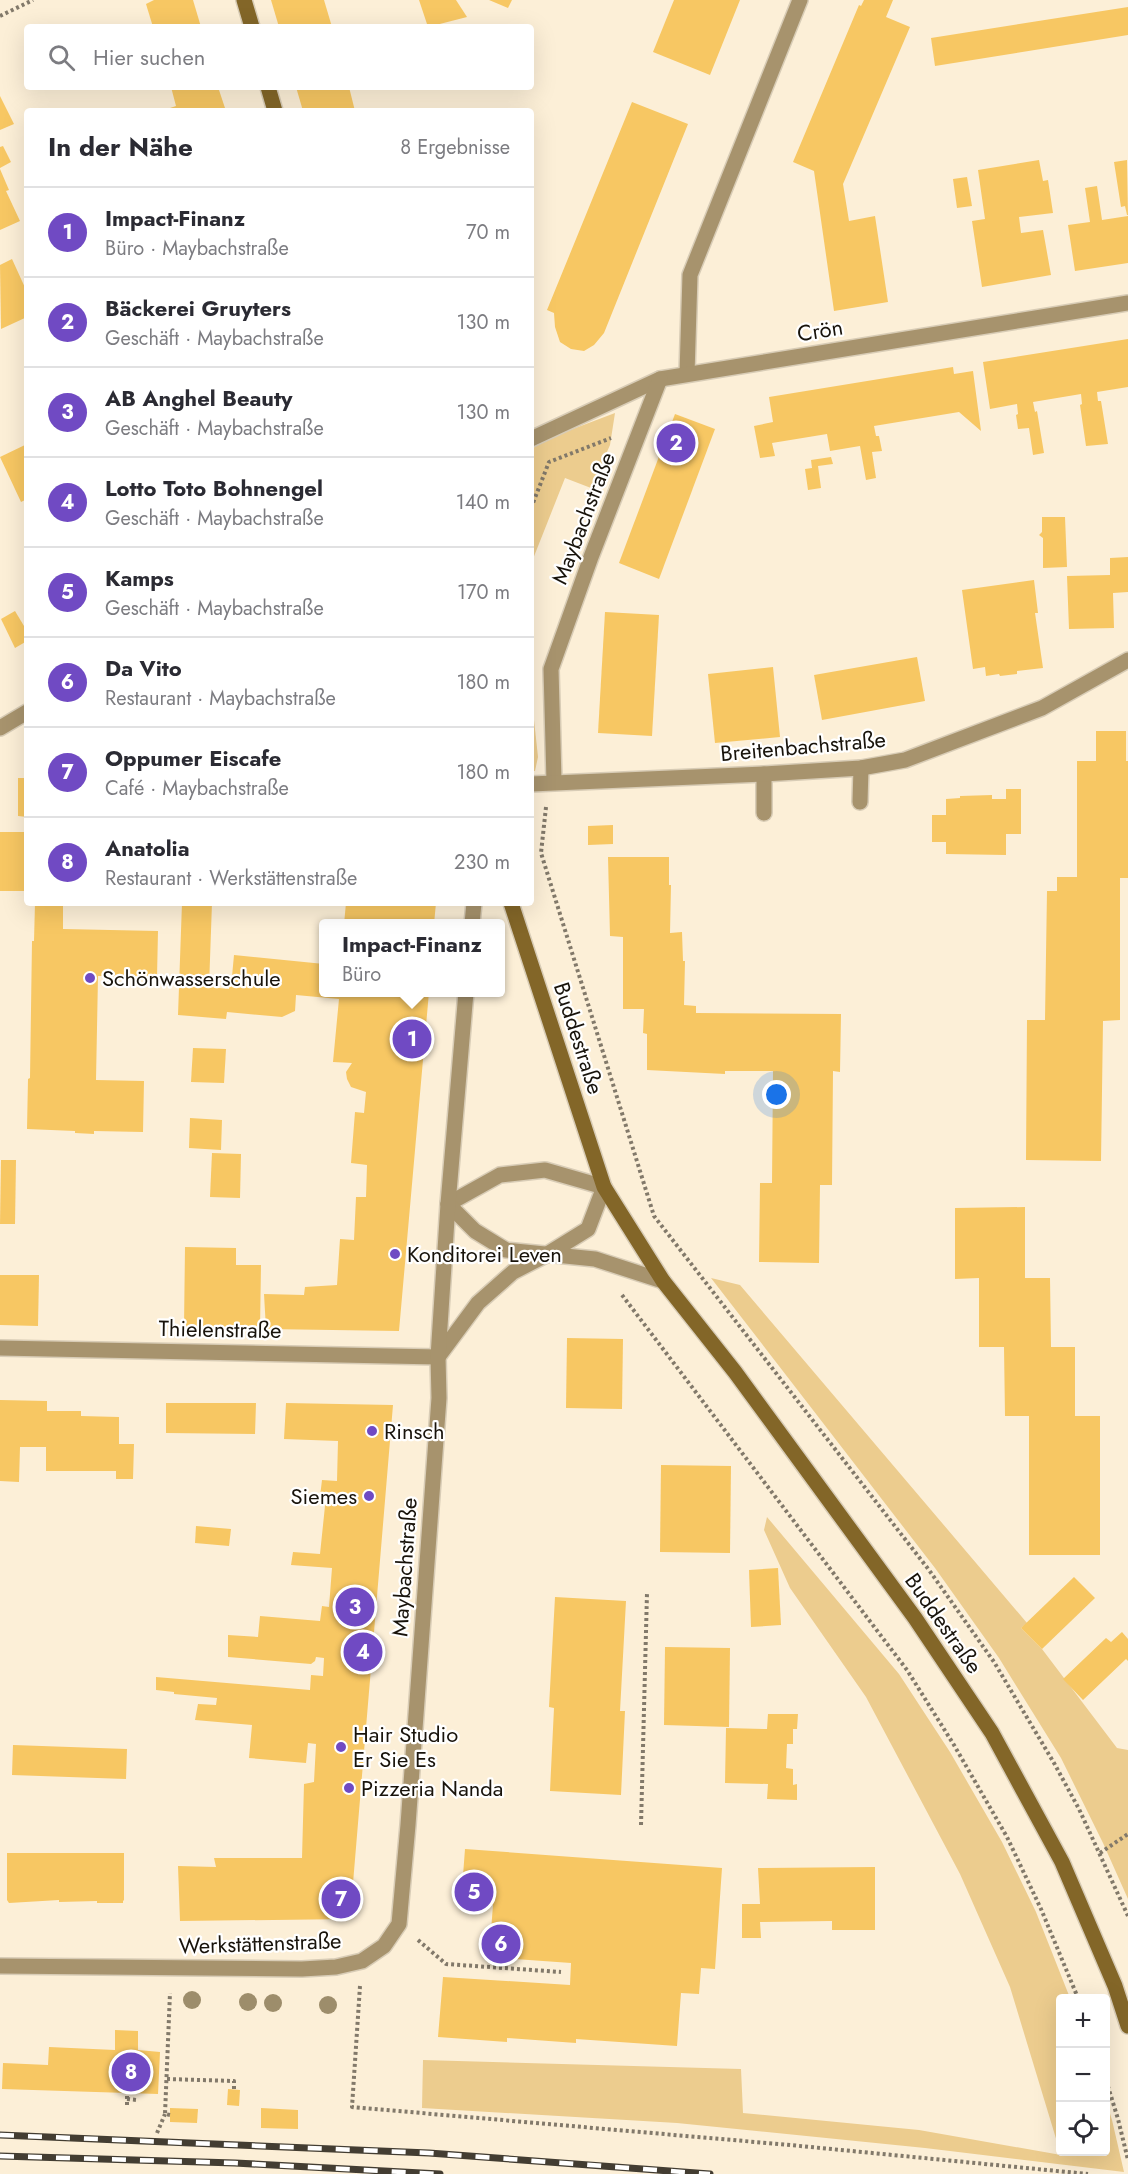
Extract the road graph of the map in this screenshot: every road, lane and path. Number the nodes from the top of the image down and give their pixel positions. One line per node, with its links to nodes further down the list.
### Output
1 (33, 0): 4 (path)
2 (244, 0): 5 (main road)
3 (800, 0): 9 (street)
4 (0, 16)
5 (251, 24)
6 (269, 90): 7 (main road)
7 (274, 108)
8 (1128, 303): 9 (street, Crön)
9 (687, 374): 10 (street, Crön)
10 (660, 379): 11 (street, Maybachstraße); 12 (street, Crön)
11 (642, 426): 13 (path); 19 (street, Maybachstraße)
12 (534, 438)
13 (534, 500)
14 (1128, 660): 17 (street, Breitenbachstraße)
15 (24, 714): 16 (street)
16 (0, 728)
17 (861, 768): 18 (street, Breitenbachstraße); 21 (street)
18 (764, 774): 19 (street, Breitenbachstraße); 22 (street)
19 (554, 782): 20 (street, Breitenbachstraße); 35 (path)
20 (534, 784)
21 (860, 802)
22 (764, 813)
23 (512, 906): 25 (main road, Buddestraße)
24 (466, 997): 26 (street, Maybachstraße)
25 (604, 1187): 26 (street); 27 (street); 29 (main road, Buddestraße)
26 (448, 1204): 27 (street); 31 (street, Maybachstraße)
27 (546, 1255): 28 (street); 31 (street)
28 (595, 1259): 29 (street); 42 (path)
29 (663, 1281): 43 (main road, Buddestraße)
30 (0, 1347): 31 (street, Thielenstraße)
31 (438, 1357): 37 (street, Maybachstraße)
32 (646, 1593): 33 (path)
33 (641, 1825)
34 (1128, 1834): 35 (path)
35 (1100, 1852): 36 (path)
36 (1128, 1916)
37 (399, 1924): 38 (street, Werkstättenstraße); 41 (path)
38 (362, 1961): 40 (street, Werkstättenstraße); 51 (path)
39 (0, 1966): 40 (street, Werkstättenstraße)
40 (171, 1968): 44 (path)
41 (561, 1972)
42 (1076, 1994)
43 (1128, 2026)
44 (166, 2079): 45 (path); 49 (path)
45 (234, 2090)
46 (128, 2093): 48 (path)
47 (1110, 2093): 50 (path)
48 (137, 2100)
49 (158, 2133)
50 (1128, 2160)
51 (1088, 2174)

